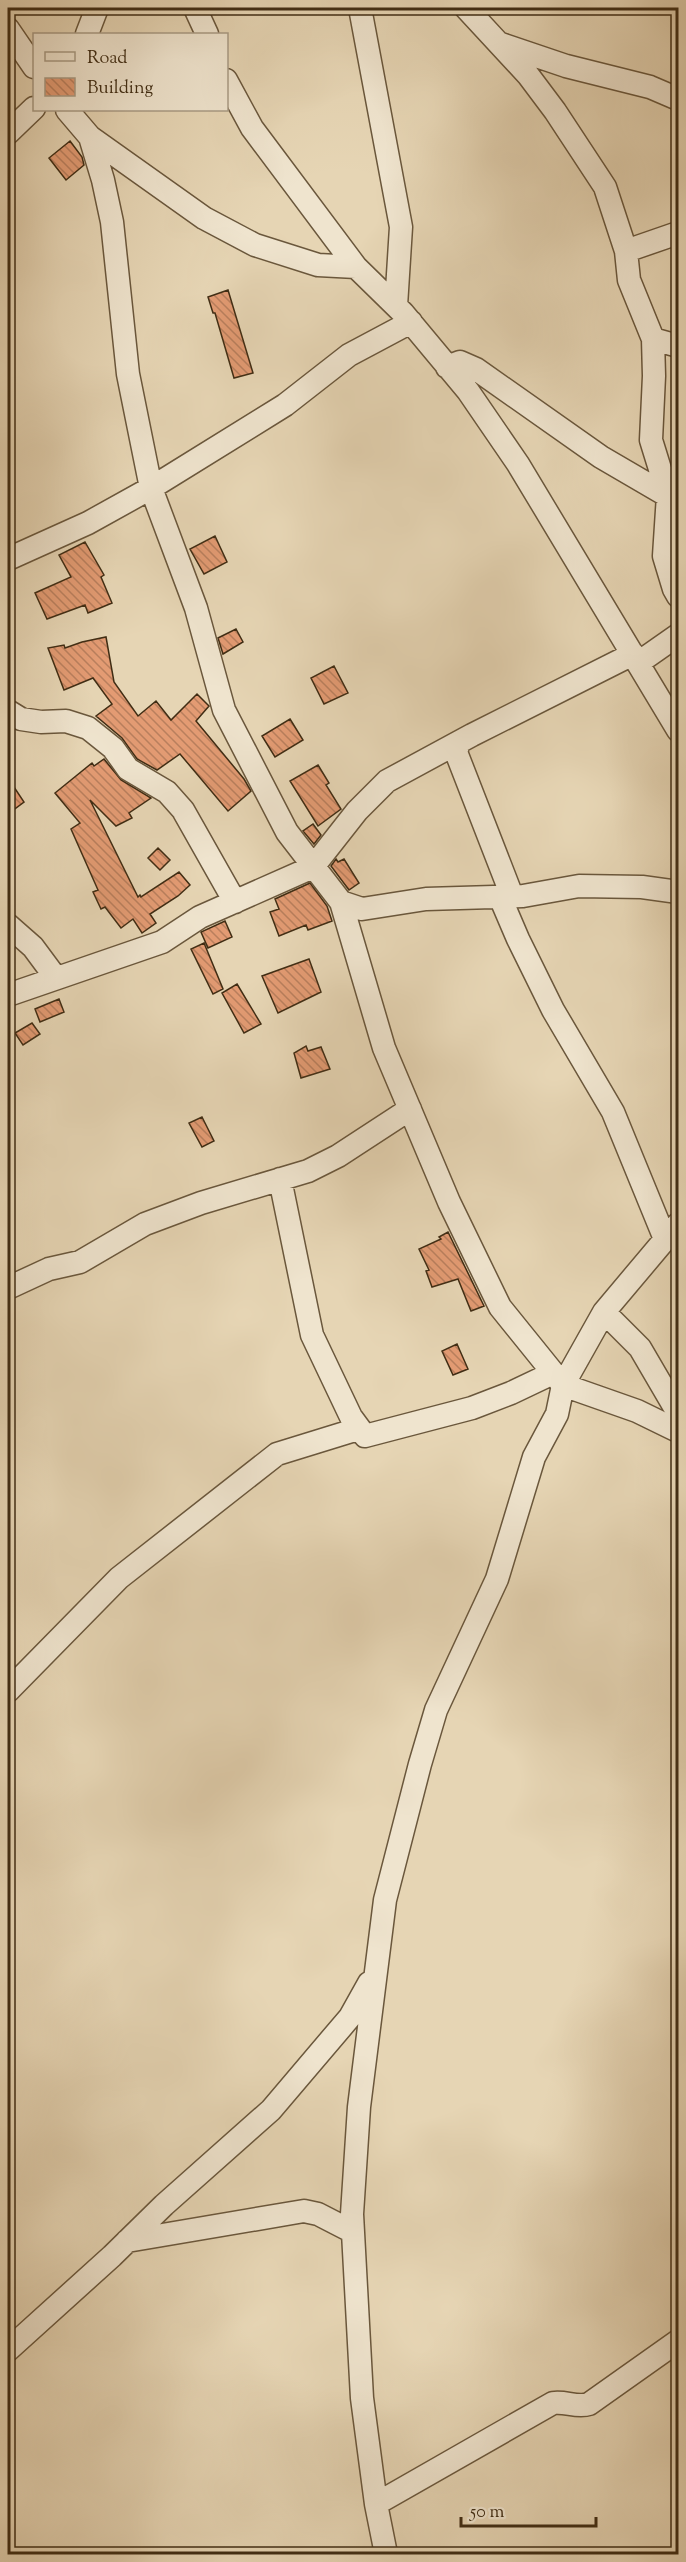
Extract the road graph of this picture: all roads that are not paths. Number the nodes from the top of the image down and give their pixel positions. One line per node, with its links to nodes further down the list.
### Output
1 (97, 8): 6 (street)
2 (195, 8): 7 (street)
3 (360, 8): 19 (street)
4 (466, 8): 8 (street)
5 (8, 28): 9 (street)
6 (87, 33)
7 (207, 33)
8 (500, 43): 11 (street); 17 (street)
9 (33, 66)
10 (228, 84): 18 (street)
11 (678, 99)
12 (33, 109): 14 (street)
13 (68, 111): 15 (street)
14 (8, 133)
15 (90, 137): 18 (street); 23 (street)
16 (678, 233): 17 (street)
17 (626, 251): 20 (street)
18 (356, 267): 19 (street)
19 (403, 314): 22 (street); 23 (street)
20 (653, 339): 21 (street); 24 (street)
21 (678, 346)
22 (447, 367): 24 (street); 28 (street)
23 (152, 488): 25 (street); 32 (street)
24 (674, 499): 26 (street)
25 (8, 559)
26 (678, 596)
27 (678, 635): 28 (street)
28 (636, 658): 30 (street); 31 (street)
29 (8, 711): 35 (street)
30 (678, 730)
31 (459, 743): 32 (street); 34 (street)
32 (313, 867): 35 (street); 36 (street)
33 (678, 892): 34 (street)
34 (506, 896): 36 (street); 42 (street)
35 (235, 902): 38 (street)
36 (341, 902): 40 (street)
37 (8, 925): 38 (street)
38 (56, 978): 39 (street)
39 (8, 995)
40 (410, 1109): 41 (street); 45 (street)
41 (280, 1179): 43 (street); 47 (street)
42 (671, 1232): 44 (street)
43 (8, 1288)
44 (604, 1312): 45 (street); 46 (street)
45 (558, 1379): 47 (street); 48 (street); 50 (street)
46 (678, 1413)
47 (358, 1429): 49 (street)
48 (678, 1431)
49 (8, 1692)
50 (375, 1973): 51 (street); 52 (street)
51 (353, 2232): 52 (street); 55 (street)
52 (127, 2241): 54 (street)
53 (678, 2341): 55 (street)
54 (8, 2350)
55 (376, 2504): 56 (street)
56 (386, 2554)

